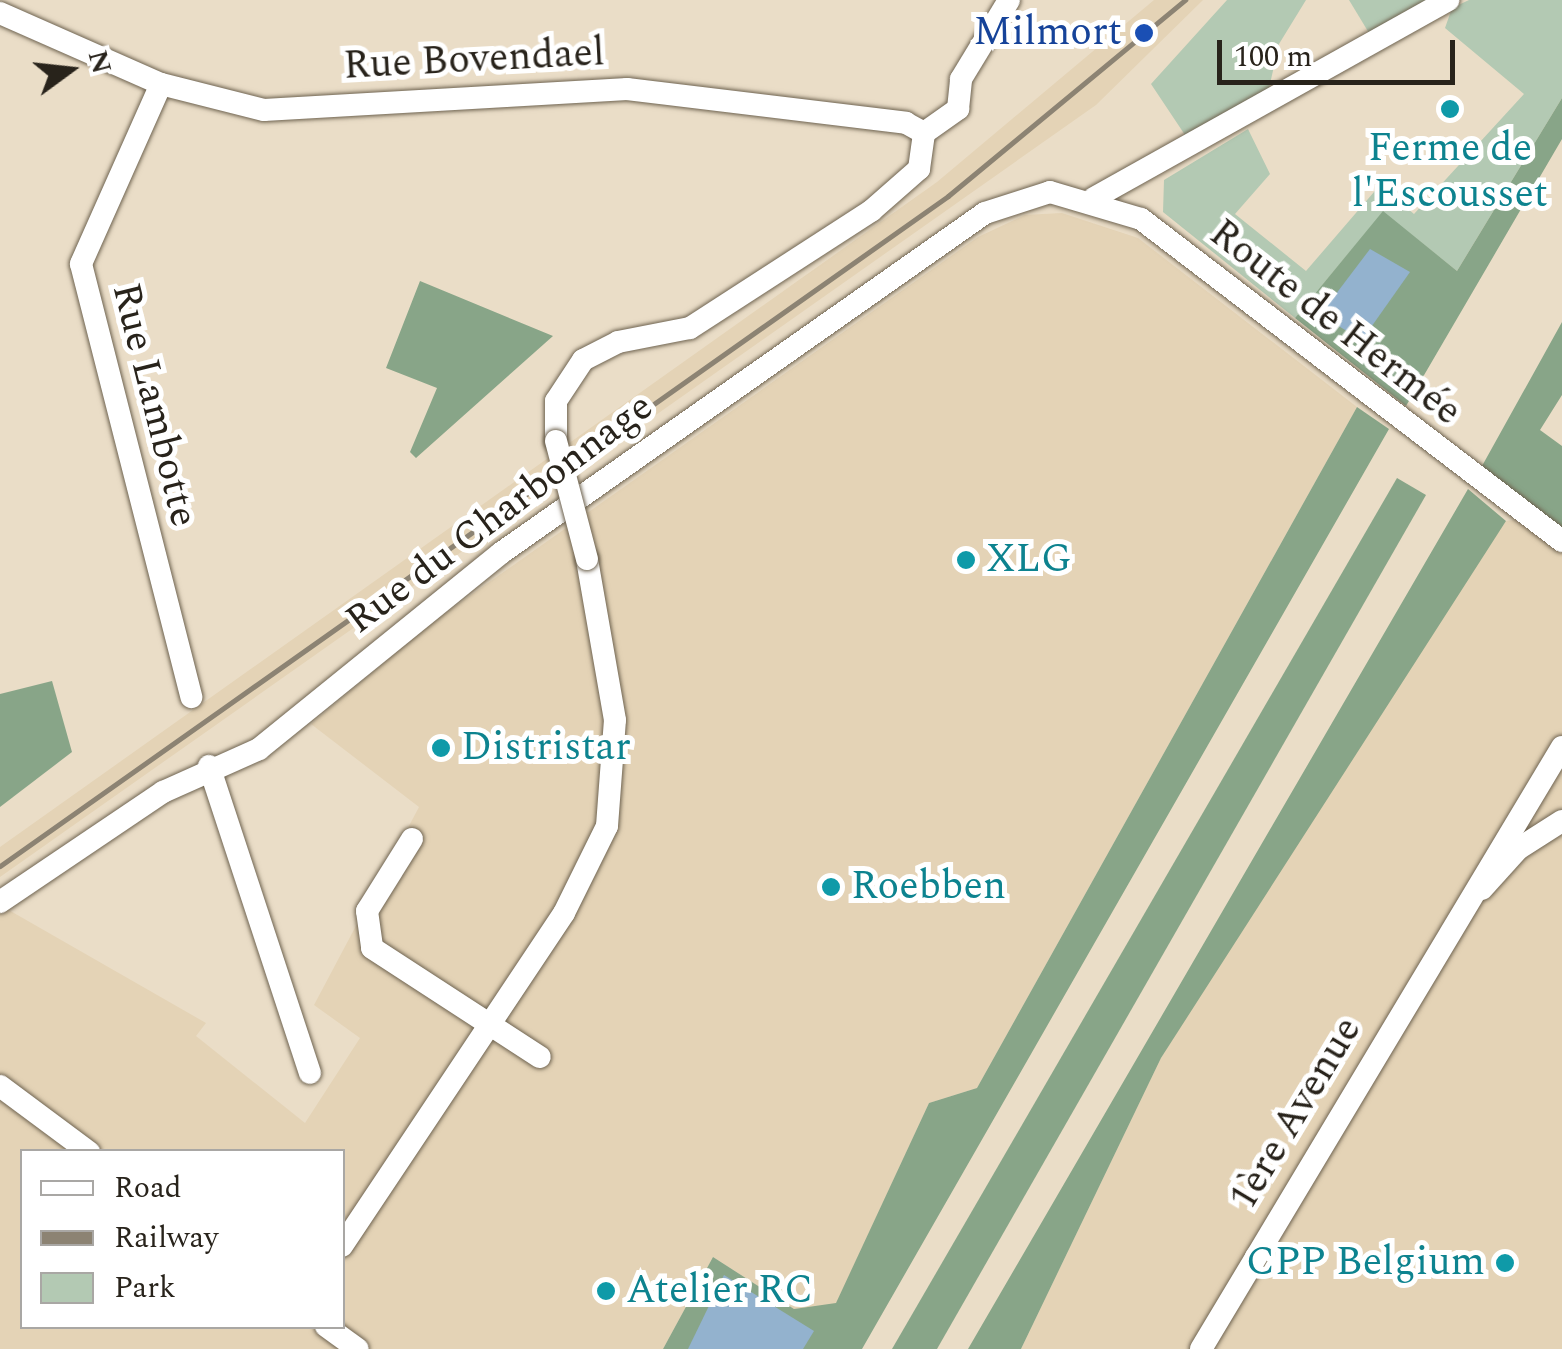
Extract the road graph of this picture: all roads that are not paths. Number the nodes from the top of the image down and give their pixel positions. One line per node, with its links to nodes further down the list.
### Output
1 (1009, 0): 5 (street)
2 (1448, 0): 7 (street)
3 (0, 13): 4 (street, Rue Bovendael)
4 (160, 84): 5 (street, Rue Bovendael); 10 (street, Rue Lambotte)
5 (924, 133): 18 (street, bridge)
6 (1050, 192): 7 (street, Route de Hermée); 12 (street, Rue du Charbonnage)
7 (1094, 198): 8 (street, Route de Hermée)
8 (1555, 536): 9 (street)
9 (1562, 558)
10 (192, 696)
11 (1560, 753): 13 (street, 1ère Avenue); 17 (street, 1ère Avenue)
12 (210, 766): 16 (street, Rue du Charbonnage); 20 (street)
13 (1562, 786)
14 (1562, 821): 17 (street, 1ère Avenue)
15 (412, 839): 18 (street)
16 (0, 902)
17 (1456, 918): 26 (street, 1ère Avenue)
18 (488, 1024): 19 (street); 23 (street)
19 (540, 1058)
20 (310, 1072)
21 (0, 1086): 22 (street)
22 (85, 1149)
23 (345, 1241)
24 (330, 1329): 25 (street)
25 (358, 1349)
26 (1201, 1349)

